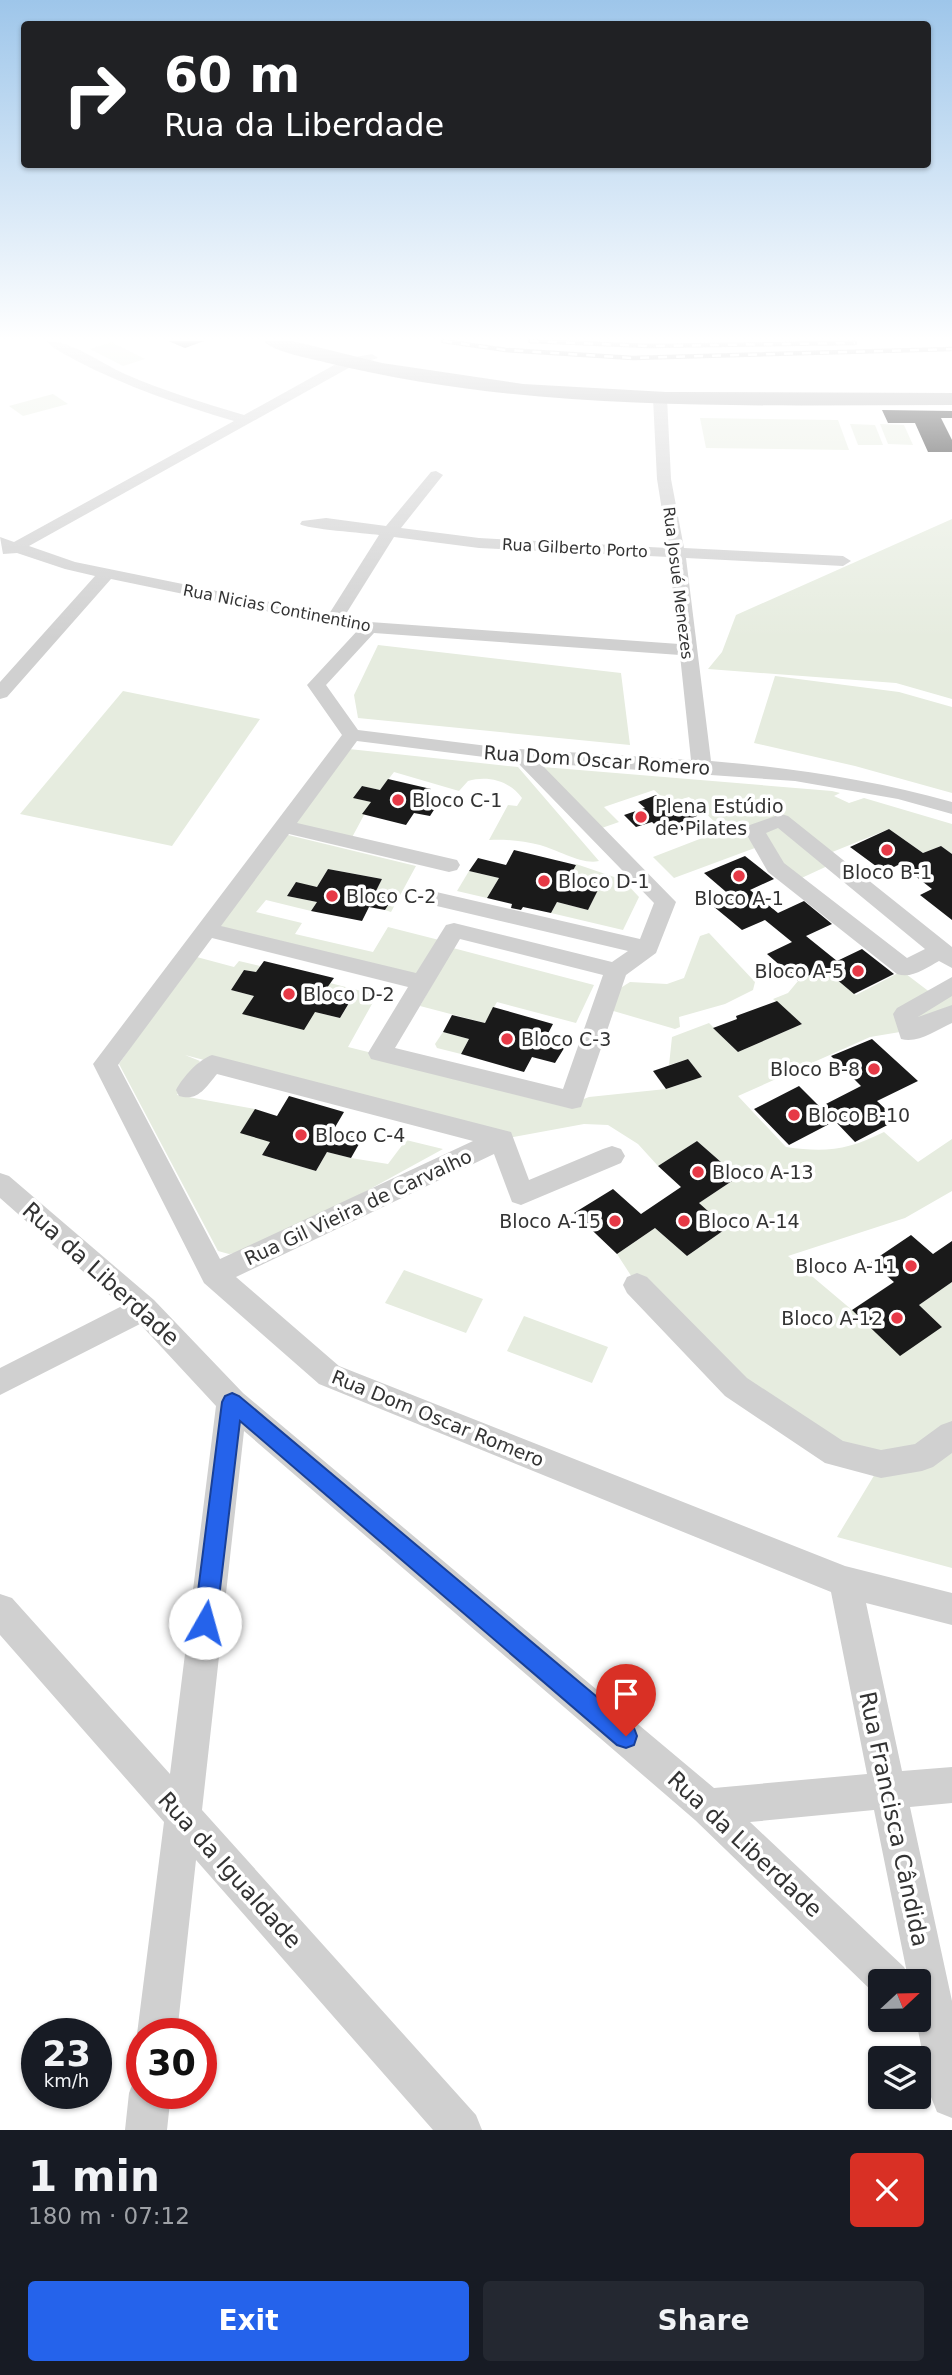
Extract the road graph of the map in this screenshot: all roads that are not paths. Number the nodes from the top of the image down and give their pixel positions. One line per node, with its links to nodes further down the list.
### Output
1 (203, 440): 6 (street)
2 (662, 440): 7 (street, Rua Josué Menezes)
3 (436, 475): 5 (street)
4 (309, 524): 5 (street, Rua Gilberto Porto)
5 (389, 532): 7 (street, Rua Gilberto Porto); 11 (street)
6 (8, 545): 8 (street); 10 (street, Rua Nicias Continentino)
7 (677, 554): 9 (street, Rua Gilberto Porto); 13 (street, Rua Josué Menezes)
8 (0, 556)
9 (843, 561)
10 (107, 573): 11 (street, Rua Nicias Continentino); 14 (street)
11 (333, 621): 12 (street, Rua Nicias Continentino)
12 (370, 627): 13 (street, Rua Nicias Continentino); 15 (street)
13 (686, 650): 17 (street, Rua Josué Menezes)
14 (0, 694)
15 (352, 735): 16 (street, Rua Dom Oscar Romero); 21 (street, Rua Dom Oscar Romero)
16 (522, 756): 17 (street, Rua Dom Oscar Romero); 25 (street)
17 (702, 768): 18 (street, Rua Dom Oscar Romero)
18 (869, 785): 19 (street); 20 (street, Rua Dom Oscar Romero)
19 (840, 799)
20 (952, 808)
21 (283, 826): 22 (street); 24 (street, Rua Dom Oscar Romero)
22 (449, 865)
23 (432, 898): 25 (street)
24 (205, 929): 28 (street); 35 (street, Rua Dom Oscar Romero)
25 (648, 948): 27 (street)
26 (946, 955): 26 (street)
27 (616, 971): 28 (street); 28 (street)
28 (423, 983)
29 (952, 985): 30 (street)
30 (952, 1013)
31 (188, 1090): 32 (street, Rua Gil Vieira de Carvalho)
32 (502, 1139): 33 (street); 35 (street, Rua Gil Vieira de Carvalho)
33 (612, 1156)
34 (0, 1183): 37 (street, Rua da Liberdade)
35 (214, 1275): 41 (street, Rua Dom Oscar Romero)
36 (637, 1285): 40 (street)
37 (144, 1308): 38 (street); 39 (street, Rua da Liberdade)
38 (0, 1382)
39 (232, 1402): 46 (street, Rua da Liberdade); 47 (street)
40 (952, 1435)
41 (845, 1583): 43 (street, Rua Dom Oscar Romero); 45 (street, Rua Francisca Cândida)
42 (0, 1609): 47 (street, Rua da Igualdade)
43 (952, 1609)
44 (952, 1785): 45 (street)
45 (888, 1791): 46 (street); 49 (street, Rua Francisca Cândida)
46 (708, 1807): 48 (street, Rua da Liberdade)
47 (181, 1816): 50 (street); 55 (street, Rua da Igualdade)
48 (877, 1969)
49 (919, 1969)
50 (159, 2018)
51 (931, 2030): 52 (street, Rua Francisca Cândida)
52 (952, 2096)
53 (148, 2109): 54 (street)
54 (146, 2130)
55 (461, 2130)

